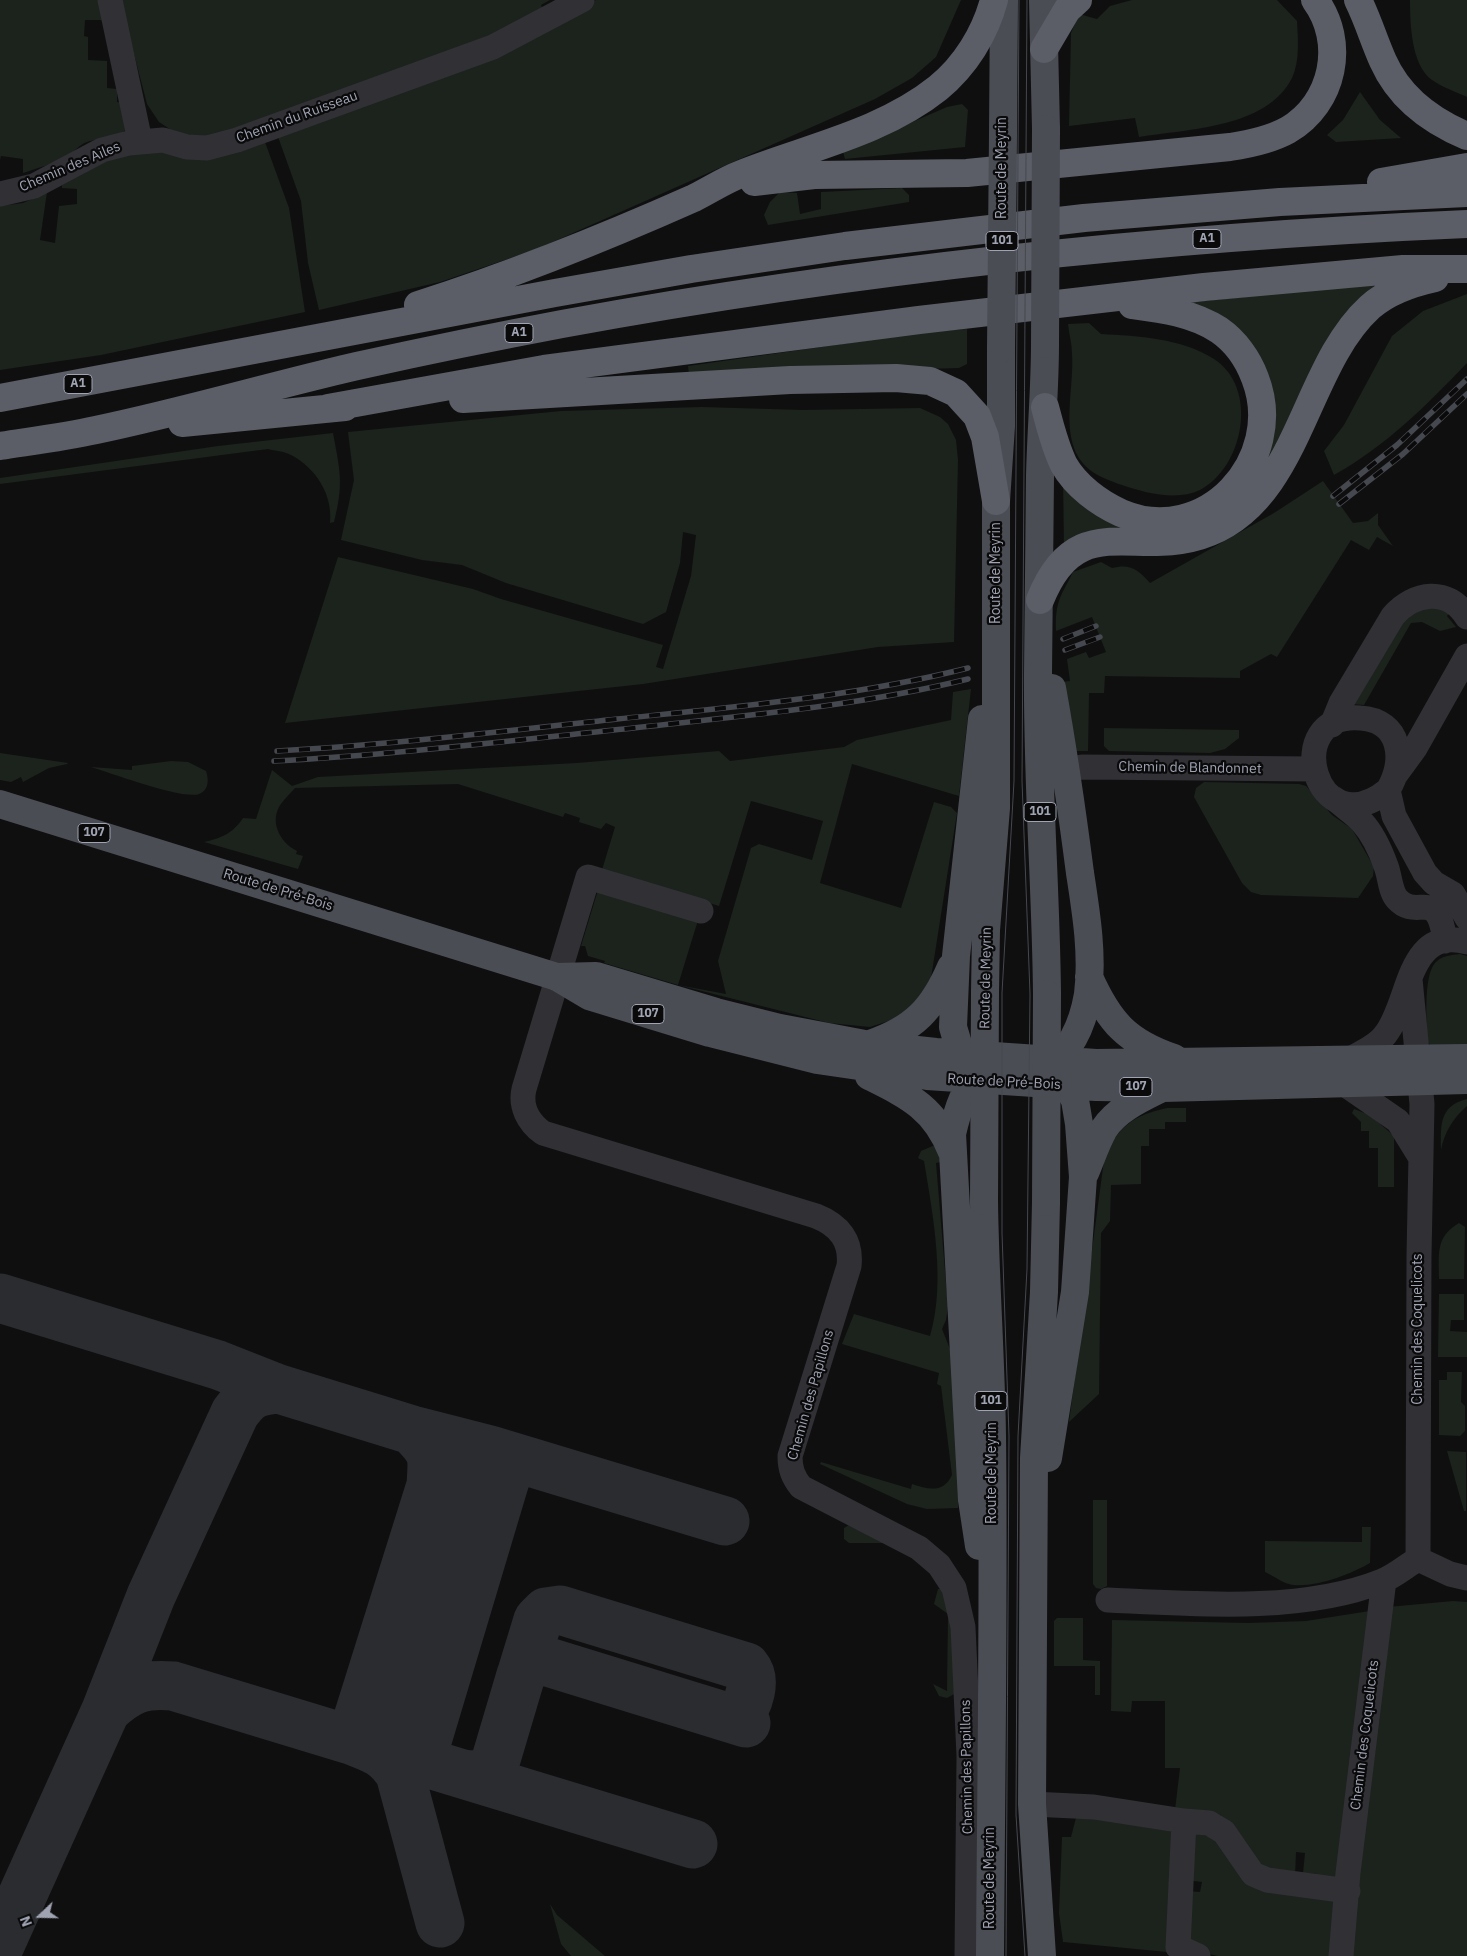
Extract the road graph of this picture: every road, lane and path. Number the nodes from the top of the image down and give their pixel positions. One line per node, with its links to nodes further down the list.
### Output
1 (110, 0): 10 (street)
2 (582, 0): 10 (street, Chemin du Ruisseau)
3 (1043, 0): 8 (main road, 101)
4 (1078, 0): 8 (highway)
5 (1315, 0): 14 (highway)
6 (1358, 0): 9 (highway)
7 (1004, 4): 14 (highway); 25 (main road, Route de Meyrin / 101, bridge)
8 (1044, 49): 21 (main road, 101, bridge)
9 (1467, 136)
10 (140, 141): 13 (street, Chemin des Ailes)
11 (1467, 167): 15 (highway)
12 (1467, 193): 15 (highway, A1)
13 (0, 194)
14 (695, 197): 19 (highway)
15 (1246, 205): 19 (highway, A1)
16 (1467, 224): 23 (highway, A1)
17 (1467, 270): 18 (highway); 26 (highway)
18 (1096, 301): 21 (highway); 22 (highway)
19 (312, 338): 20 (highway, A1)
20 (0, 398)
21 (1045, 407): 26 (main road, 101)
22 (328, 408): 23 (highway); 25 (highway)
23 (96, 430): 24 (highway, A1)
24 (0, 446)
25 (996, 501): 29 (main road, Route de Meyrin / 101)
26 (1040, 600): 28 (main road, 101)
27 (1467, 617): 31 (street)
28 (1040, 630): 33 (main road); 56 (main road, 101, bridge)
29 (995, 644): 40 (main road); 61 (main road, Route de Meyrin / 101, bridge)
30 (1467, 656): 34 (street)
31 (1332, 724): 32 (street); 34 (street)
32 (1314, 769): 33 (street, Chemin de Blandonnet); 35 (street)
33 (1066, 770): 42 (main road)
34 (1392, 782): 35 (street); 38 (street)
35 (1336, 799): 39 (street)
36 (0, 804): 41 (main road, Route de Pré-Bois / 107)
37 (701, 911): 41 (street, Chemin des Papillons)
38 (1467, 918)
39 (1456, 942): 43 (street)
40 (956, 956): 44 (main road); 48 (main road)
41 (557, 976): 44 (main road, Route de Pré-Bois / 107); 47 (main road, Route de Pré-Bois / 107); 65 (street, Chemin des Papillons)
42 (1089, 977): 46 (main road); 48 (main road)
43 (1410, 979): 49 (street); 50 (street)
44 (870, 1045): 48 (main road, Route de Pré-Bois / 107)
45 (1467, 1058): 49 (main road, Route de Pré-Bois / 107)
46 (1188, 1062): 48 (main road, Route de Pré-Bois / 107); 50 (main road, Route de Pré-Bois / 107)
47 (847, 1065): 48 (main road, Route de Pré-Bois / 107); 53 (main road)
48 (1014, 1070): 52 (main road, Route de Pré-Bois / 107); 53 (main road); 55 (main road)
49 (1417, 1070): 50 (main road, Route de Pré-Bois / 107); 51 (main road, Route de Pré-Bois / 107); 54 (street, Chemin des Coquelicots)
50 (1347, 1071): 52 (main road, Route de Pré-Bois / 107); 54 (street)
51 (1467, 1080)
52 (1163, 1088): 55 (main road)
53 (952, 1153): 61 (main road)
54 (1420, 1156): 57 (street, Chemin des Coquelicots)
55 (1083, 1177): 56 (main road)
56 (1034, 1559): 62 (main road, 101)
57 (1418, 1559): 58 (street); 59 (street)
58 (1467, 1578)
59 (1384, 1580): 60 (street); 64 (street, Chemin des Coquelicots)
60 (1108, 1600)
61 (992, 1601): 66 (main road, Route de Meyrin / 101)
62 (1032, 1804): 63 (street); 67 (main road, 101)
63 (1184, 1821): 64 (street); 68 (street)
64 (1348, 1891): 69 (street)
65 (967, 1956)
66 (990, 1956)
67 (1042, 1956)
68 (1198, 1956)
69 (1341, 1956)

